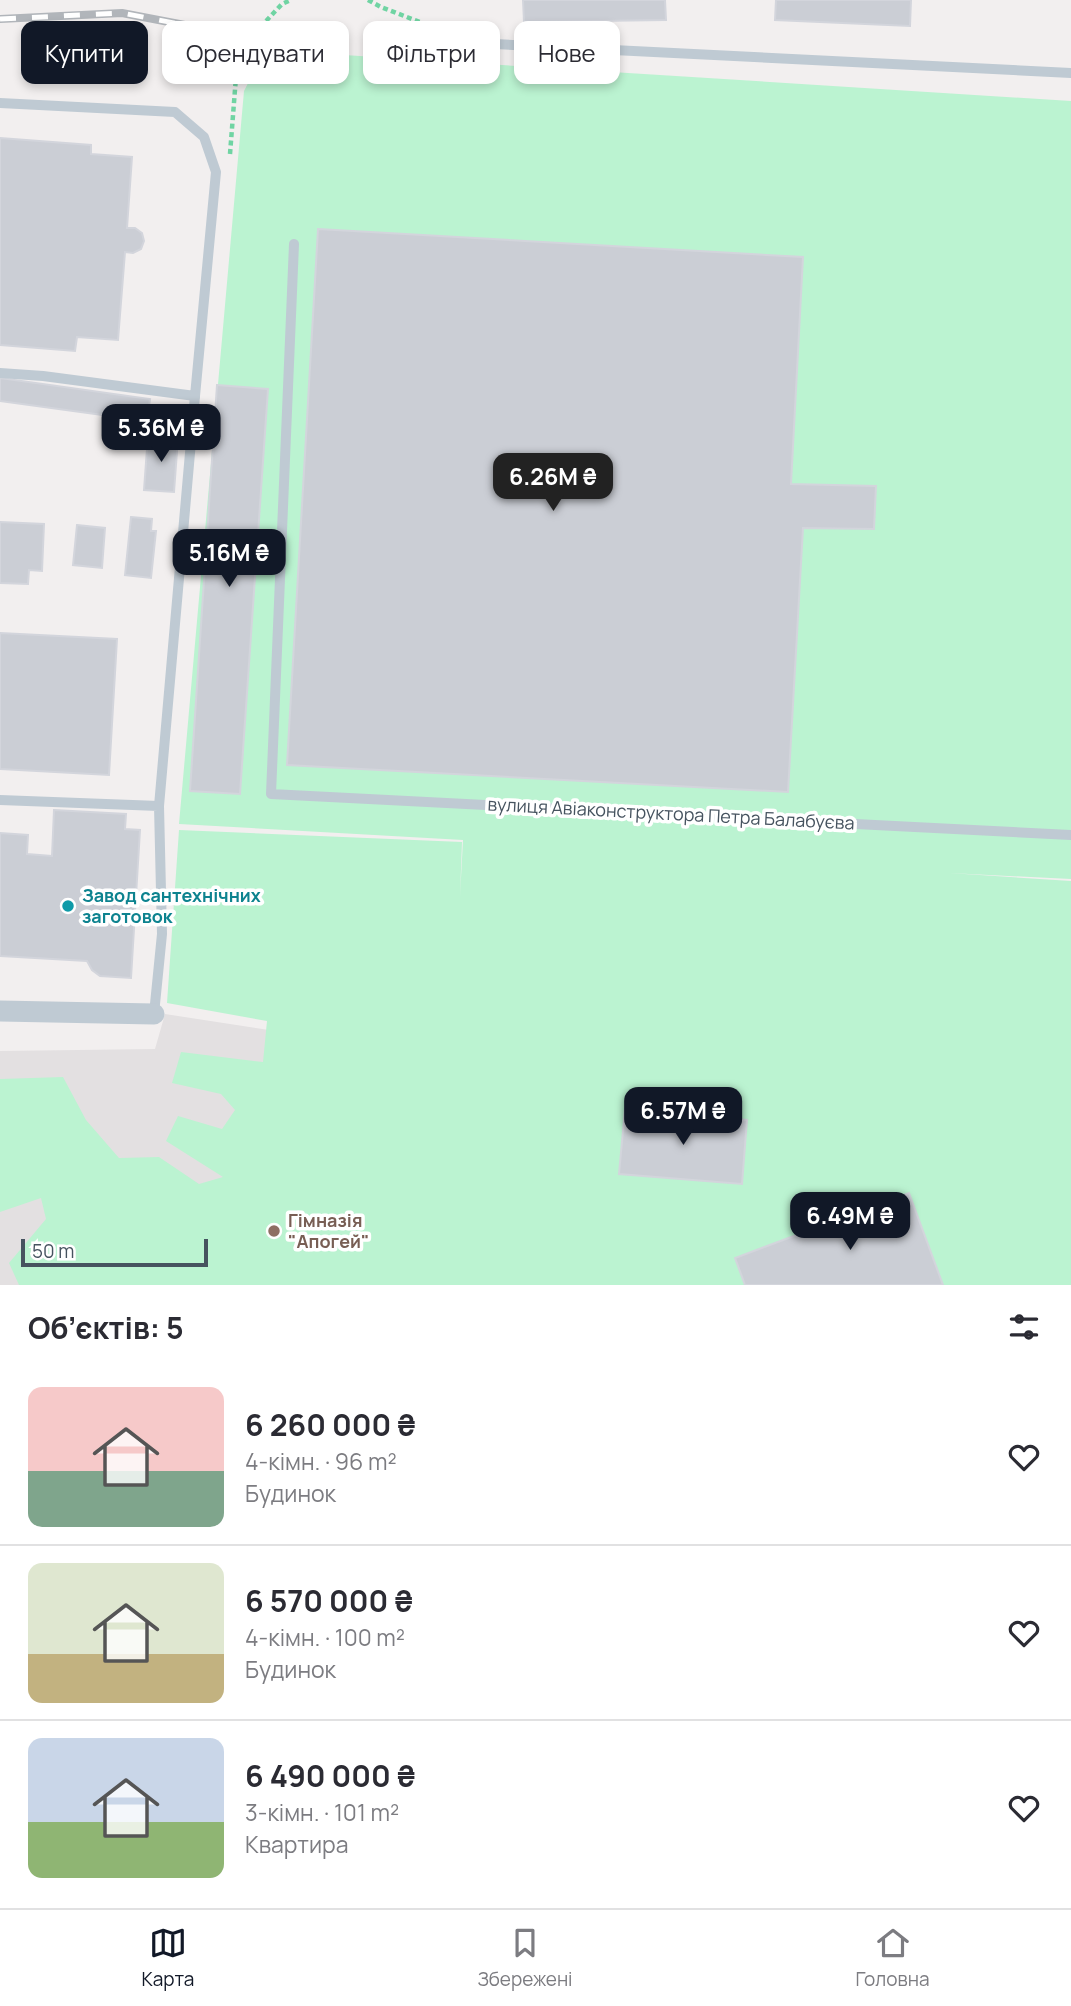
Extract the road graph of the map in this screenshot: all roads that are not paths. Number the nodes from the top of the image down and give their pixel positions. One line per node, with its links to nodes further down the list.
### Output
1 (500, 44): 2 (lane)
2 (1071, 73)
3 (0, 103): 6 (lane)
4 (294, 244): 9 (lane, вулиця Авіаконструктора Петра Балабуєва)
5 (0, 373): 6 (lane)
6 (195, 396): 8 (lane)
7 (0, 800): 8 (lane)
8 (159, 806): 11 (lane)
9 (1071, 835)
10 (0, 1011): 11 (street)
11 (155, 1014)

